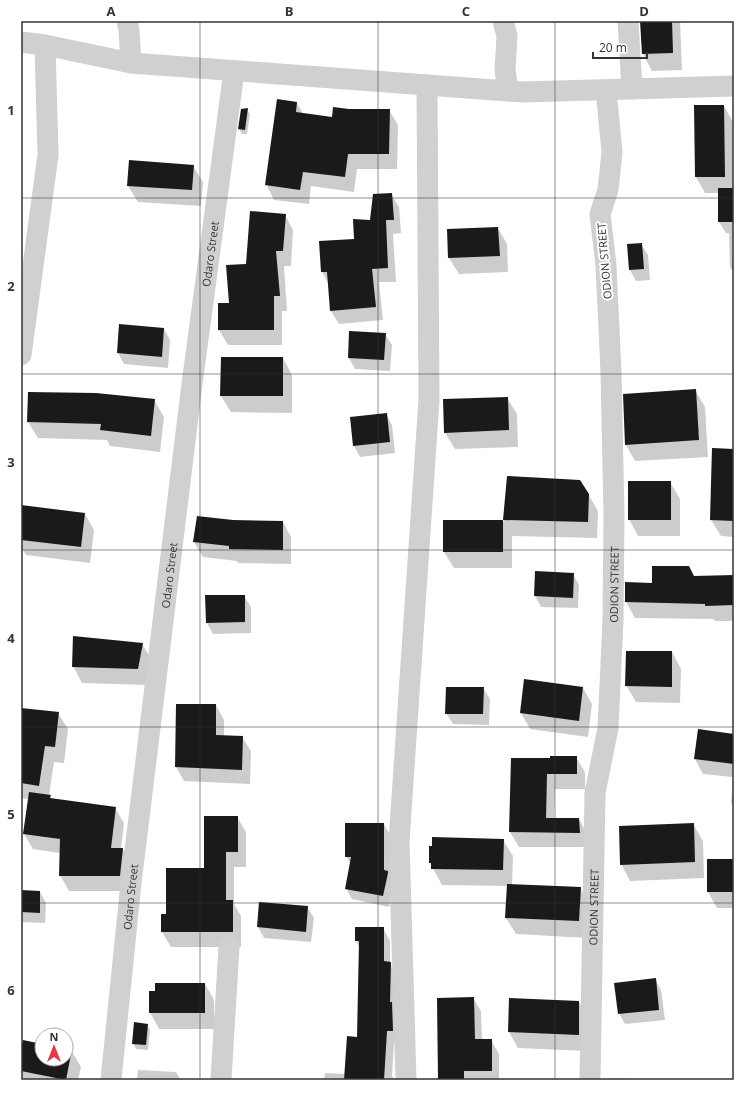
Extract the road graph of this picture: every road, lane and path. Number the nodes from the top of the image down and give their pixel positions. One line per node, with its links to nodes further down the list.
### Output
1 (127, 21): 6 (street)
2 (503, 21): 12 (street)
3 (628, 21): 10 (street)
4 (21, 42): 5 (street)
5 (45, 45): 6 (street); 13 (street)
6 (131, 63): 7 (street)
7 (234, 71): 8 (street); 15 (street, Odaro Street)
8 (427, 85): 12 (street); 17 (street)
9 (734, 86): 10 (street)
10 (632, 89): 11 (street)
11 (606, 90): 12 (street); 18 (street, ODION STREET)
12 (508, 91)
13 (21, 355)
14 (229, 947): 16 (street)
15 (111, 1080)
16 (221, 1080)
17 (406, 1080)
18 (590, 1080)

